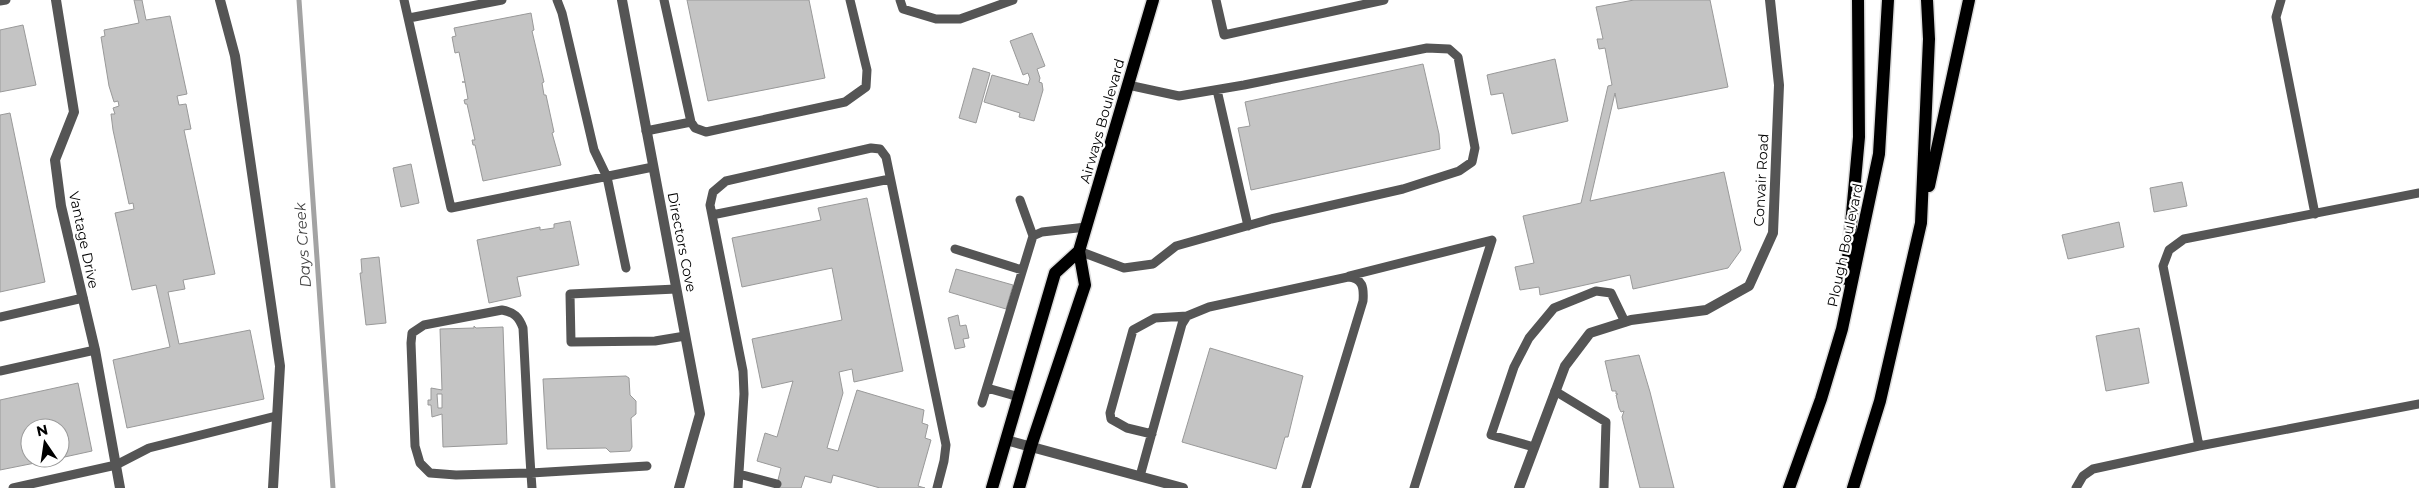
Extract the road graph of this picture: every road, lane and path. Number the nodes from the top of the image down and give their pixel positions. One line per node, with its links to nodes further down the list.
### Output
1 (6, 0): 21 (lane)
2 (56, 0): 44 (street, Vantage Drive)
3 (220, 0): 57 (street)
4 (404, 0): 22 (lane)
5 (502, 0): 22 (lane)
6 (557, 0): 28 (lane)
7 (622, 0): 26 (street, Directors Cove)
8 (664, 0): 25 (lane)
9 (850, 0): 25 (lane)
10 (900, 0): 11 (lane)
11 (1013, 0)
12 (1154, 0): 23 (main road, Airways Boulevard)
13 (1216, 0): 14 (lane)
14 (1384, 0)
15 (1770, 0): 47 (street, Convair Road)
16 (1858, 0): 48 (main road)
17 (1888, 0): 48 (main road, Plough Boulevard)
18 (1927, 0): 34 (main road)
19 (1969, 0): 34 (main road)
20 (2281, 0): 32 (lane)
21 (0, 2)
22 (408, 18): 28 (lane)
23 (1128, 85): 24 (lane); 36 (main road, Airways Boulevard)
24 (1217, 90): 35 (lane); 35 (lane)
25 (691, 122): 26 (lane)
26 (646, 131): 27 (street, Directors Cove)
27 (653, 167): 28 (lane); 43 (street, Directors Cove)
28 (607, 177): 40 (lane)
29 (890, 179): 33 (lane); 33 (lane); 76 (lane)
30 (2419, 194): 32 (lane)
31 (1020, 200): 37 (lane)
32 (2314, 214): 61 (lane)
33 (712, 216): 66 (lane)
34 (1921, 223): 85 (main road)
35 (1248, 226): 39 (lane)
36 (1086, 227): 37 (lane); 39 (main road, Airways Boulevard)
37 (1033, 236): 41 (lane)
38 (955, 249): 41 (lane)
39 (1079, 252): 54 (main road); 60 (main road, Airways Boulevard)
40 (626, 268)
41 (1022, 270): 52 (lane)
42 (1348, 276): 45 (lane); 80 (lane); 81 (lane)
43 (676, 289): 49 (street, Directors Cove); 49 (lane)
44 (83, 298): 46 (lane); 50 (street, Vantage Drive)
45 (1187, 316): 58 (lane); 58 (lane)
46 (0, 317)
47 (1625, 322): 53 (street, Convair Road); 62 (lane)
48 (1842, 329): 84 (main road, Plough Boulevard)
49 (685, 336): 74 (street, Directors Cove)
50 (95, 350): 51 (lane); 63 (street, Vantage Drive)
51 (0, 371)
52 (987, 388): 54 (lane); 55 (lane)
53 (1555, 391): 62 (street, Convair Road); 83 (lane)
54 (1019, 397): 59 (main road)
55 (982, 403)
56 (2419, 404): 61 (lane)
57 (276, 416): 63 (lane); 72 (street)
58 (1152, 434): 67 (lane)
59 (1006, 440): 60 (street); 77 (main road)
60 (1031, 446): 67 (street); 78 (main road, Airways Boulevard)
61 (2199, 446): 86 (lane)
62 (1534, 447): 82 (street, Convair Road)
63 (116, 465): 70 (lane); 71 (street, Vantage Drive)
64 (647, 466): 65 (lane)
65 (531, 473): 65 (lane); 73 (lane)
66 (739, 474): 68 (lane); 75 (lane)
67 (1140, 476): 69 (street)
68 (777, 484)
69 (1171, 486): 79 (street)
70 (12, 488)
71 (120, 488)
72 (273, 488)
73 (532, 488)
74 (679, 488)
75 (738, 488)
76 (937, 488)
77 (992, 488)
78 (1019, 488)
79 (1183, 488)
80 (1306, 488)
81 (1414, 488)
82 (1519, 488)
83 (1604, 488)
84 (1789, 488)
85 (1853, 488)
86 (2076, 488)

